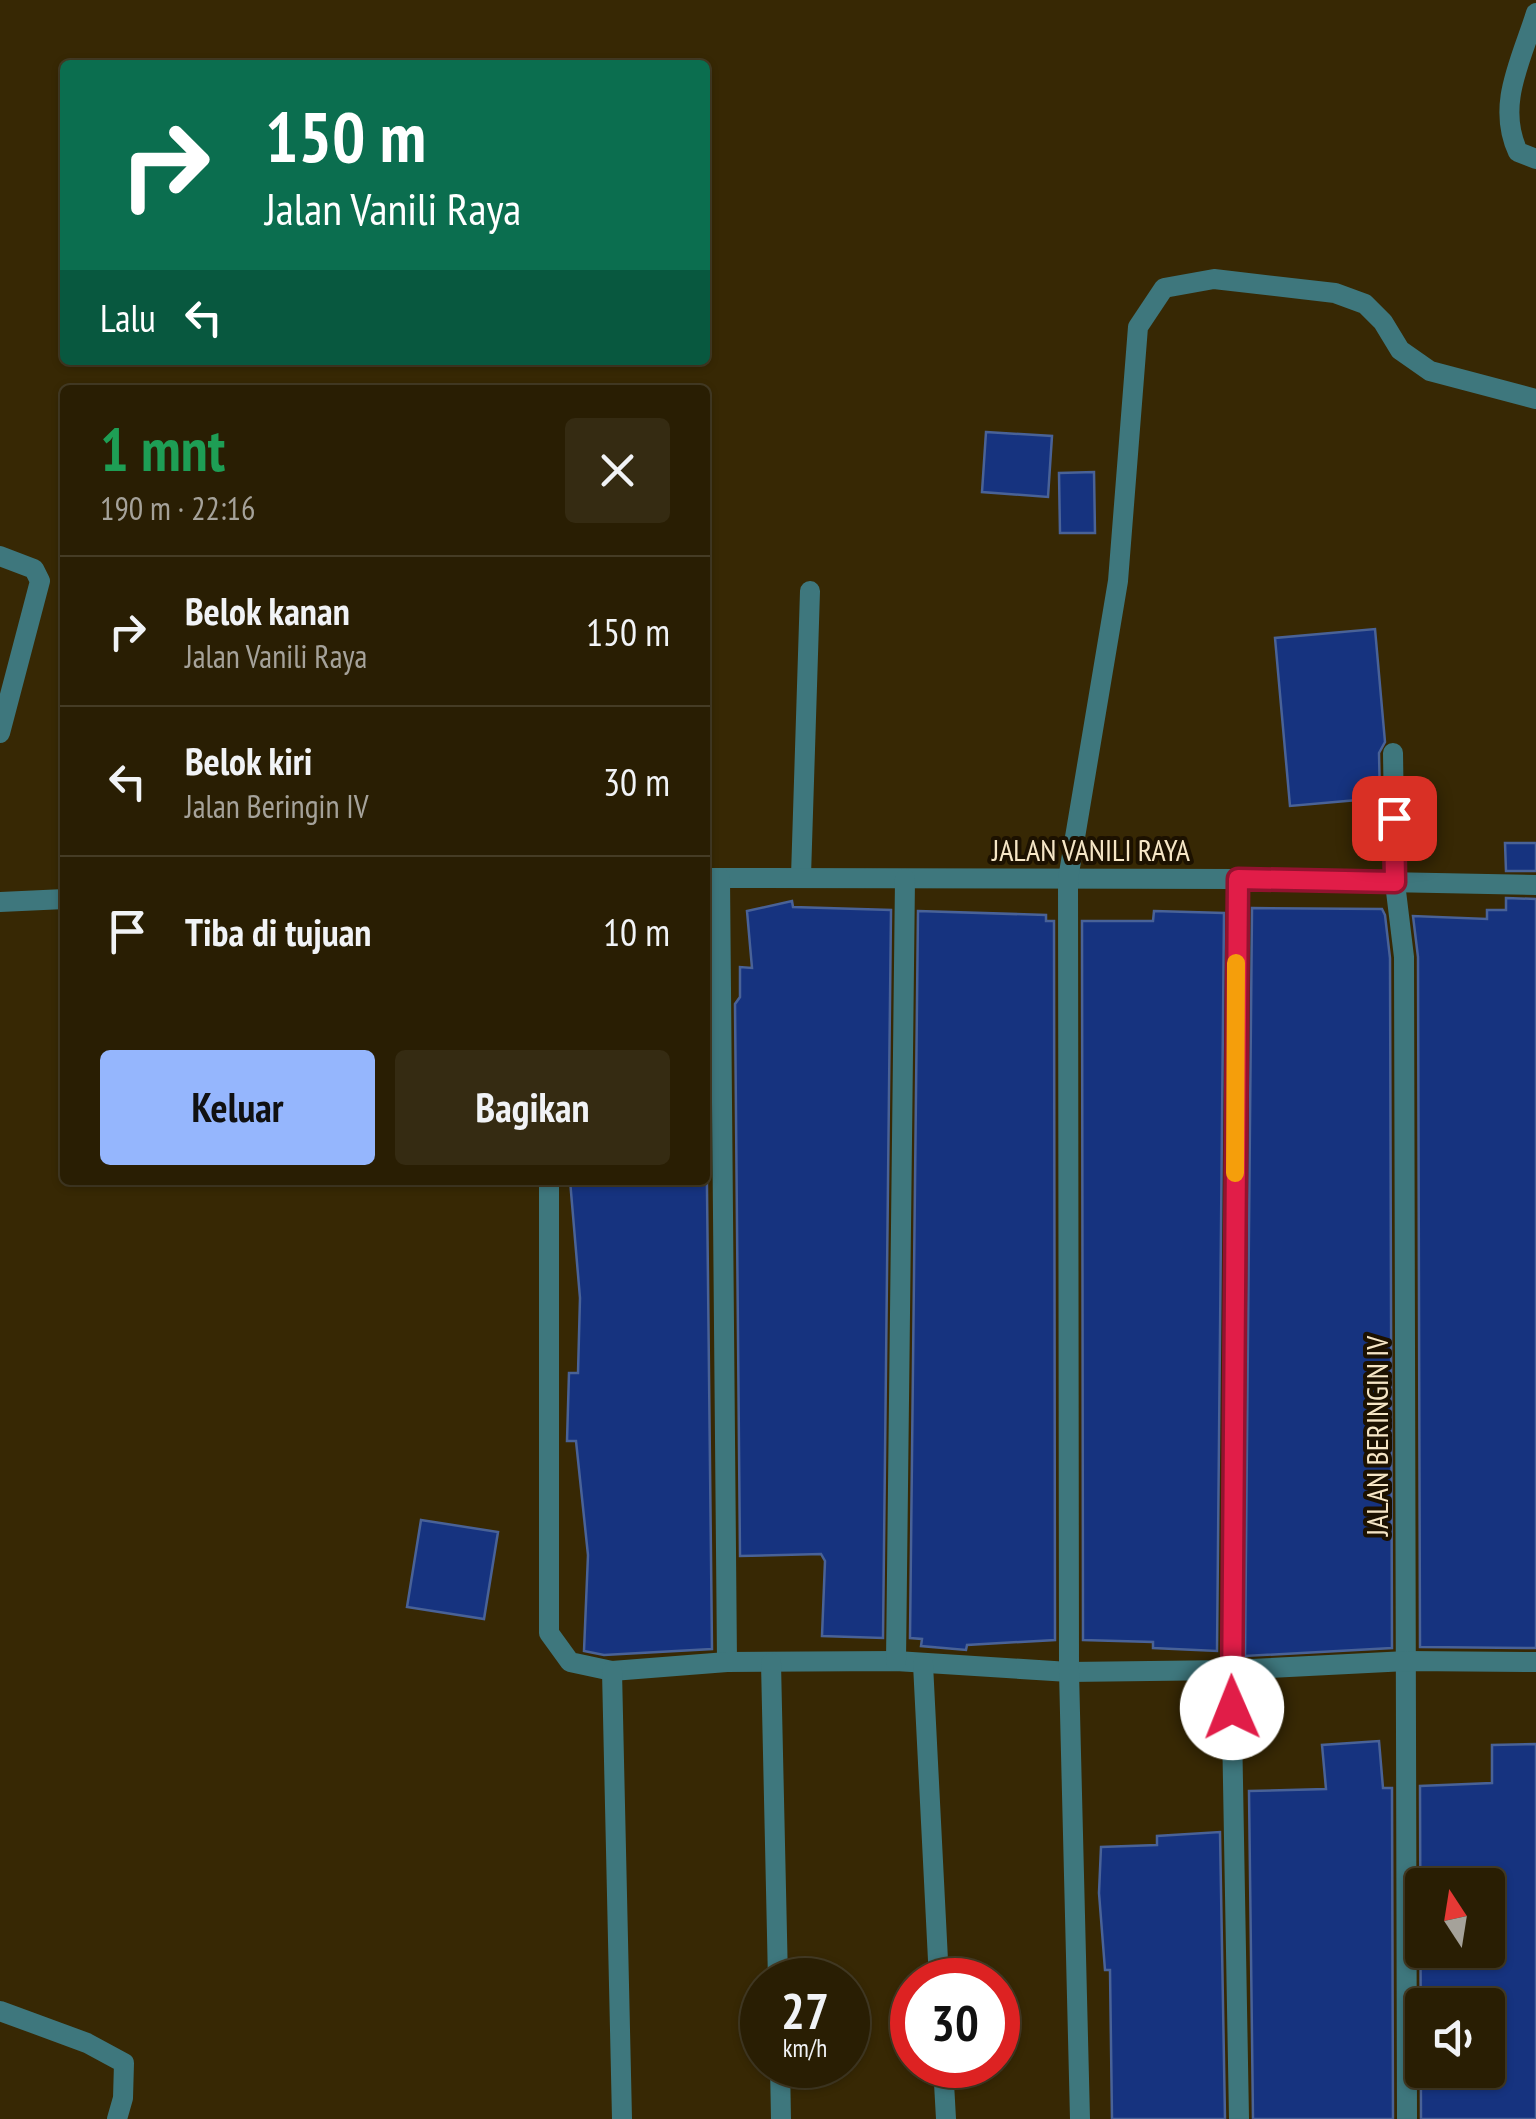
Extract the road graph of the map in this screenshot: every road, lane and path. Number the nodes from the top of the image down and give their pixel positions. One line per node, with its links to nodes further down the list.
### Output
1 (1536, 14): 2 (street)
2 (1536, 159)
3 (1536, 399): 11 (street)
4 (0, 556): 6 (street)
5 (810, 591): 8 (street)
6 (0, 733)
7 (1392, 754): 13 (street, JALAN BERINGIN IV)
8 (801, 876): 9 (street, JALAN VANILI RAYA); 10 (street, JALAN VANILI RAYA)
9 (712, 878): 20 (street)
10 (905, 879): 11 (street, JALAN VANILI RAYA); 18 (street)
11 (1068, 879): 12 (street, JALAN VANILI RAYA); 26 (street)
12 (1238, 879): 13 (street, JALAN VANILI RAYA); 25 (street)
13 (1395, 882): 14 (street, JALAN VANILI RAYA); 19 (street, JALAN BERINGIN IV)
14 (1536, 886)
15 (60, 899): 16 (street)
16 (0, 902)
17 (549, 1185): 24 (street)
18 (896, 1661): 22 (street); 23 (street)
19 (1407, 1661): 21 (street); 25 (street); 38 (street, JALAN BERINGIN IV)
20 (727, 1662): 22 (street); 24 (street)
21 (1536, 1662)
22 (771, 1663): 27 (street)
23 (923, 1664): 26 (street); 28 (street)
24 (612, 1670): 33 (street)
25 (1231, 1670): 26 (street); 37 (street)
26 (1070, 1672): 36 (street)
27 (778, 1958)
28 (938, 1958)
29 (0, 2011): 32 (street)
30 (780, 2088): 34 (street)
31 (944, 2088): 35 (street)
32 (117, 2119)
33 (622, 2119)
34 (781, 2119)
35 (946, 2119)
36 (1080, 2119)
37 (1240, 2119)
38 (1407, 2119)

